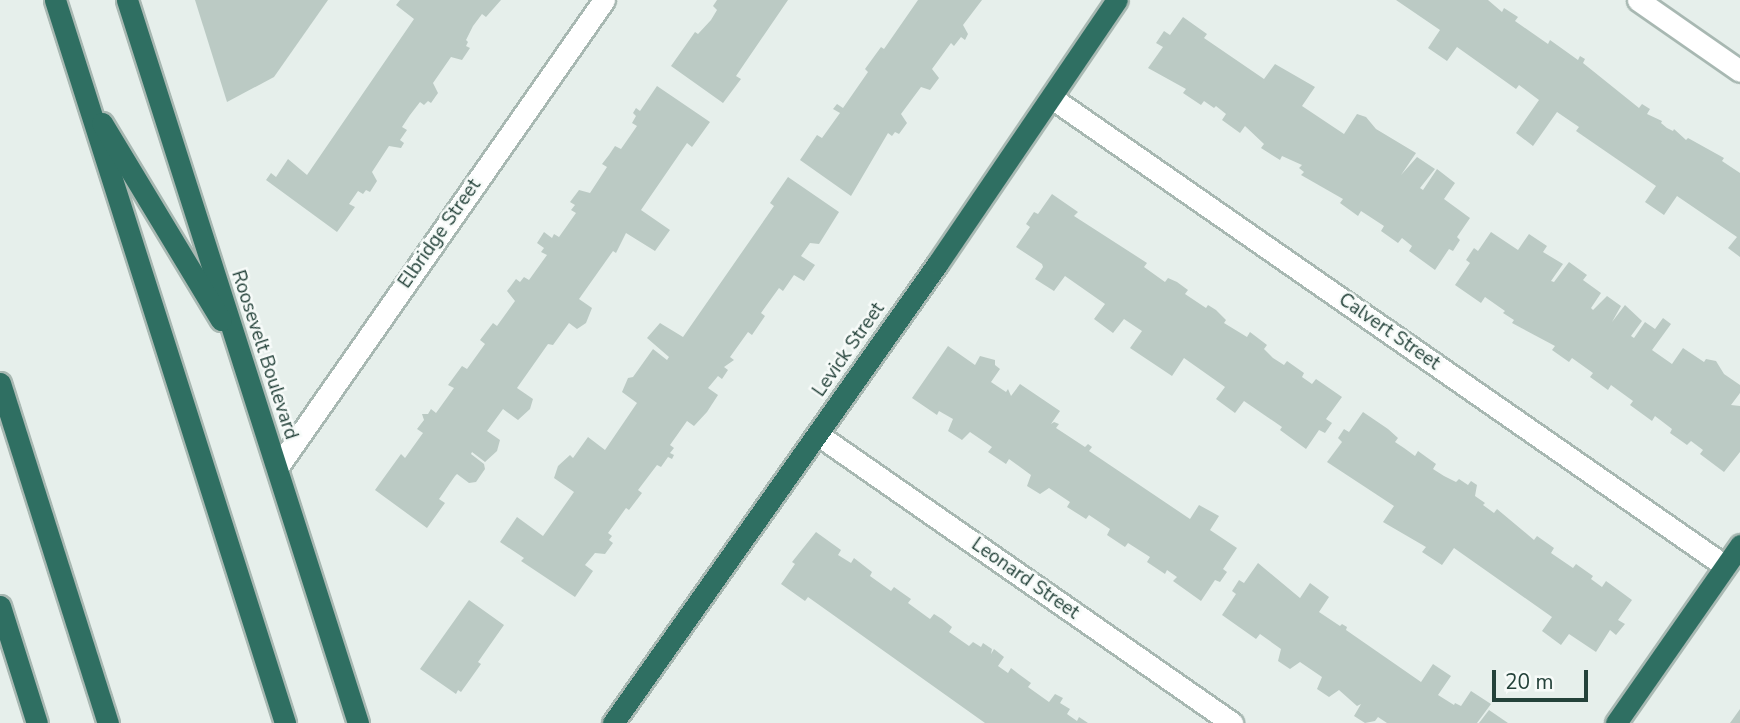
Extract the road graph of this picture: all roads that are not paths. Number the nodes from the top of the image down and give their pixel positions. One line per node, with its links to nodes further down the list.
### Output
1 (55, 0): 7 (highway)
2 (127, 0): 9 (highway, Roosevelt Boulevard)
3 (604, 0): 12 (street, Elbridge Street)
4 (1117, 0): 8 (highway, Levick Street)
5 (1638, 0): 6 (street)
6 (1740, 71)
7 (84, 92): 9 (highway); 18 (highway)
8 (1052, 98): 11 (highway, Levick Street); 14 (street, Calvert Street)
9 (240, 352): 12 (highway, Roosevelt Boulevard)
10 (0, 383): 17 (highway)
11 (817, 434): 20 (highway, Levick Street); 21 (street, Leonard Street)
12 (276, 468): 19 (highway, Roosevelt Boulevard)
13 (1740, 545): 14 (highway)
14 (1725, 566): 22 (highway)
15 (0, 606): 16 (highway)
16 (37, 723)
17 (108, 723)
18 (285, 723)
19 (358, 723)
20 (612, 723)
21 (1232, 723)
22 (1616, 723)

